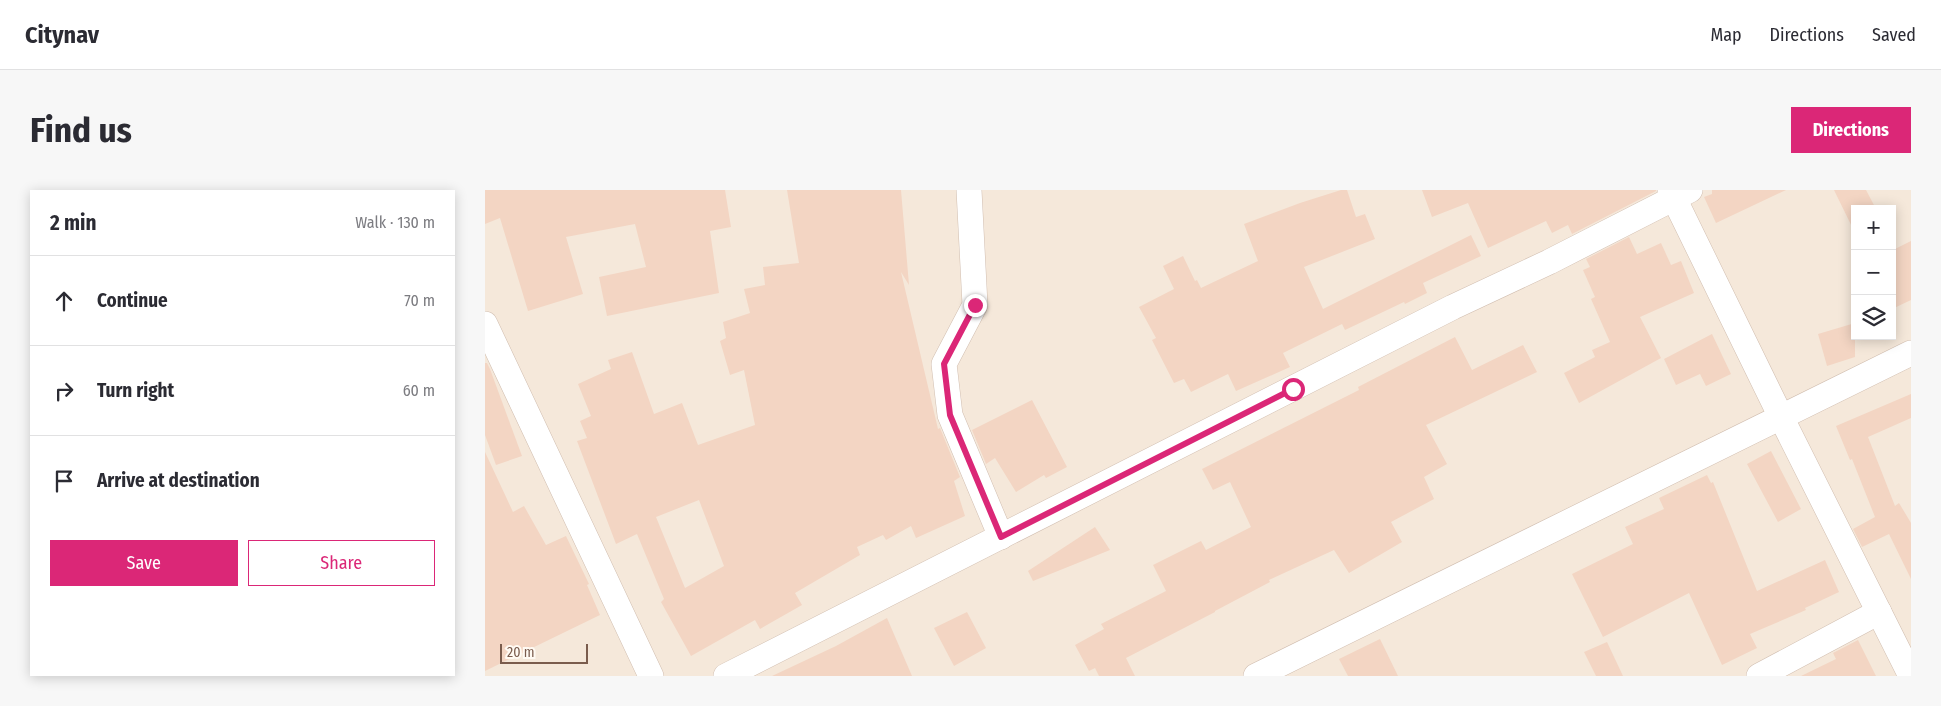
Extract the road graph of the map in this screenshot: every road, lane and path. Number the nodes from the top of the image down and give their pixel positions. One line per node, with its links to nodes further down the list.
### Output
1 (969, 190): 6 (street)
2 (1678, 192): 5 (street); 6 (street)
3 (485, 324): 9 (street)
4 (1911, 352): 5 (street)
5 (1781, 417): 7 (street); 11 (street)
6 (1001, 537): 10 (street)
7 (1879, 612): 8 (street); 12 (street)
8 (1903, 638): 13 (street)
9 (651, 676)
10 (726, 676)
11 (1256, 676)
12 (1759, 676)
13 (1911, 676)

